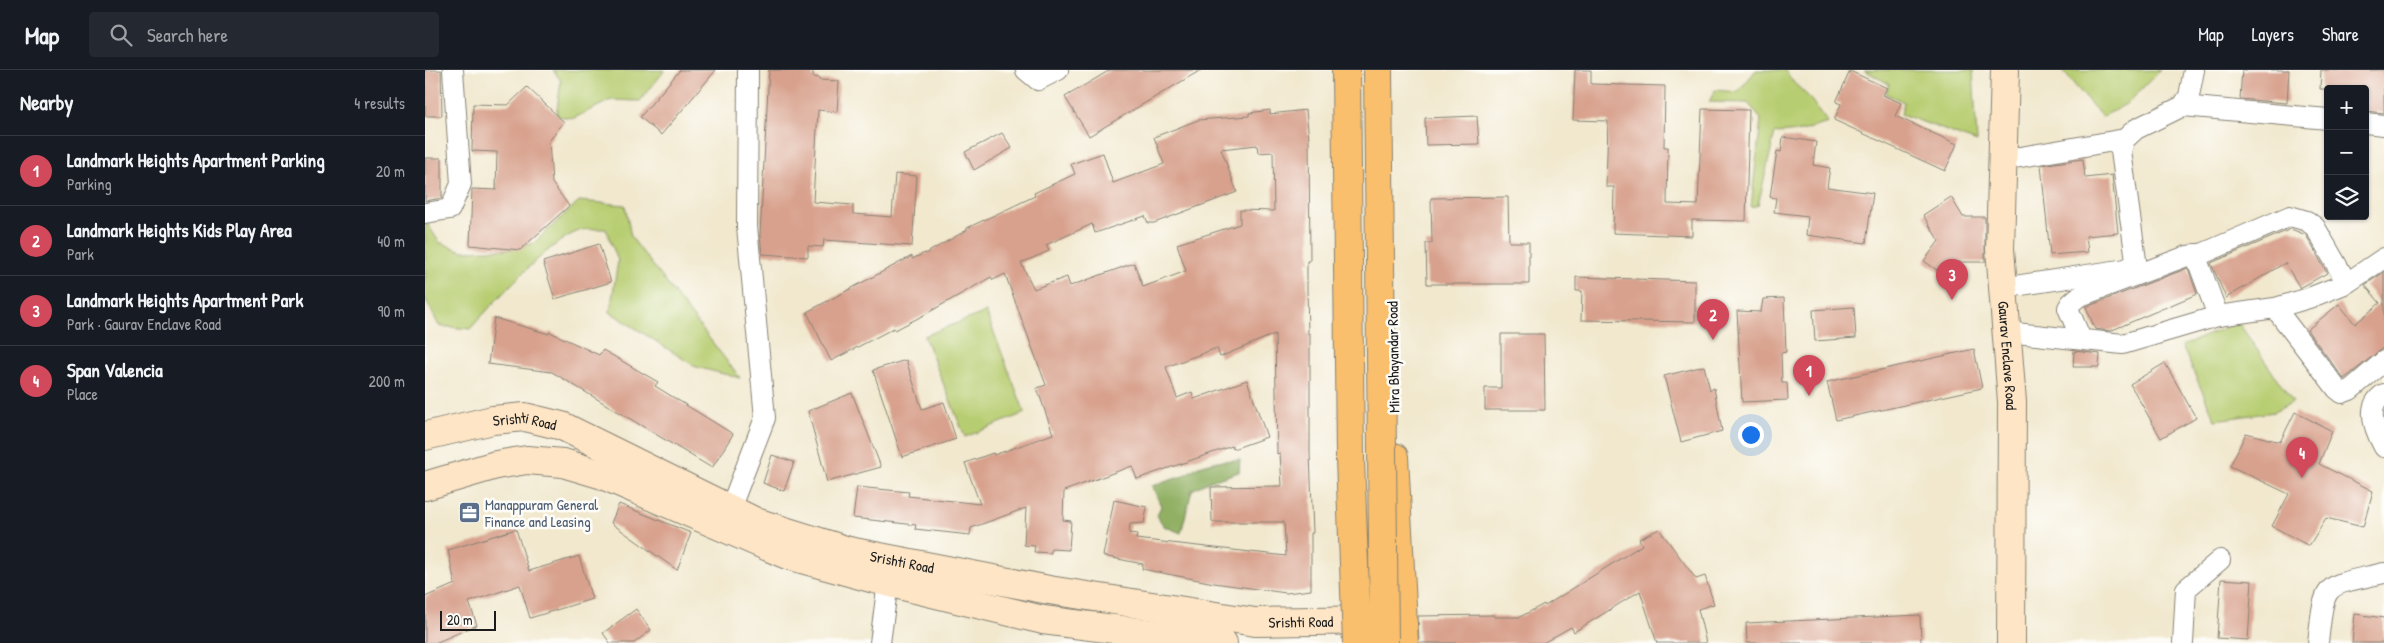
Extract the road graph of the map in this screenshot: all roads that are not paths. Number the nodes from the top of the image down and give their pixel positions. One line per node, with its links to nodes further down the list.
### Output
1 (453, 70): 17 (street)
2 (748, 70): 31 (street)
3 (1026, 70): 4 (street)
4 (1058, 70)
5 (1334, 70): 39 (main road)
6 (1346, 70): 39 (main road, bridge)
7 (1378, 70): 42 (main road, bridge)
8 (1390, 70): 38 (main road, Mira Bhayandar Road)
9 (2005, 70): 16 (main road, Gaurav Enclave Road)
10 (2194, 70): 11 (street)
11 (2183, 106): 12 (street); 15 (street)
12 (2324, 119)
13 (2369, 123): 14 (street)
14 (2384, 125)
15 (2125, 139): 16 (street); 21 (street)
16 (2003, 160): 21 (main road, Gaurav Enclave Road)
17 (425, 213)
18 (2195, 254): 20 (street); 23 (street); 25 (street)
19 (2384, 258): 20 (street)
20 (2347, 283): 22 (street)
21 (2002, 288): 24 (main road, Gaurav Enclave Road)
22 (2275, 308): 23 (street); 26 (street)
23 (2218, 316): 25 (street)
24 (2006, 332): 25 (street); 43 (main road, Gaurav Enclave Road)
25 (2081, 339)
26 (2384, 361)
27 (2384, 394): 29 (street)
28 (425, 436): 31 (main road, Srishti Road)
29 (2384, 447)
30 (425, 486): 32 (main road, Srishti Road)
31 (730, 509): 32 (main road, Srishti Road)
32 (802, 548): 35 (main road, Srishti Road); 36 (main road, Srishti Road)
33 (2220, 560): 44 (street)
34 (2384, 574): 45 (street)
35 (888, 582): 37 (main road, Srishti Road); 40 (street)
36 (1049, 590): 37 (main road); 39 (main road, Srishti Road)
37 (1043, 620): 41 (main road, Srishti Road)
38 (1405, 631): 39 (main road, Srishti Road)
39 (1351, 636)
40 (880, 643)
41 (1223, 643)
42 (1384, 643)
43 (2011, 643)
44 (2183, 643)
45 (2318, 643)

